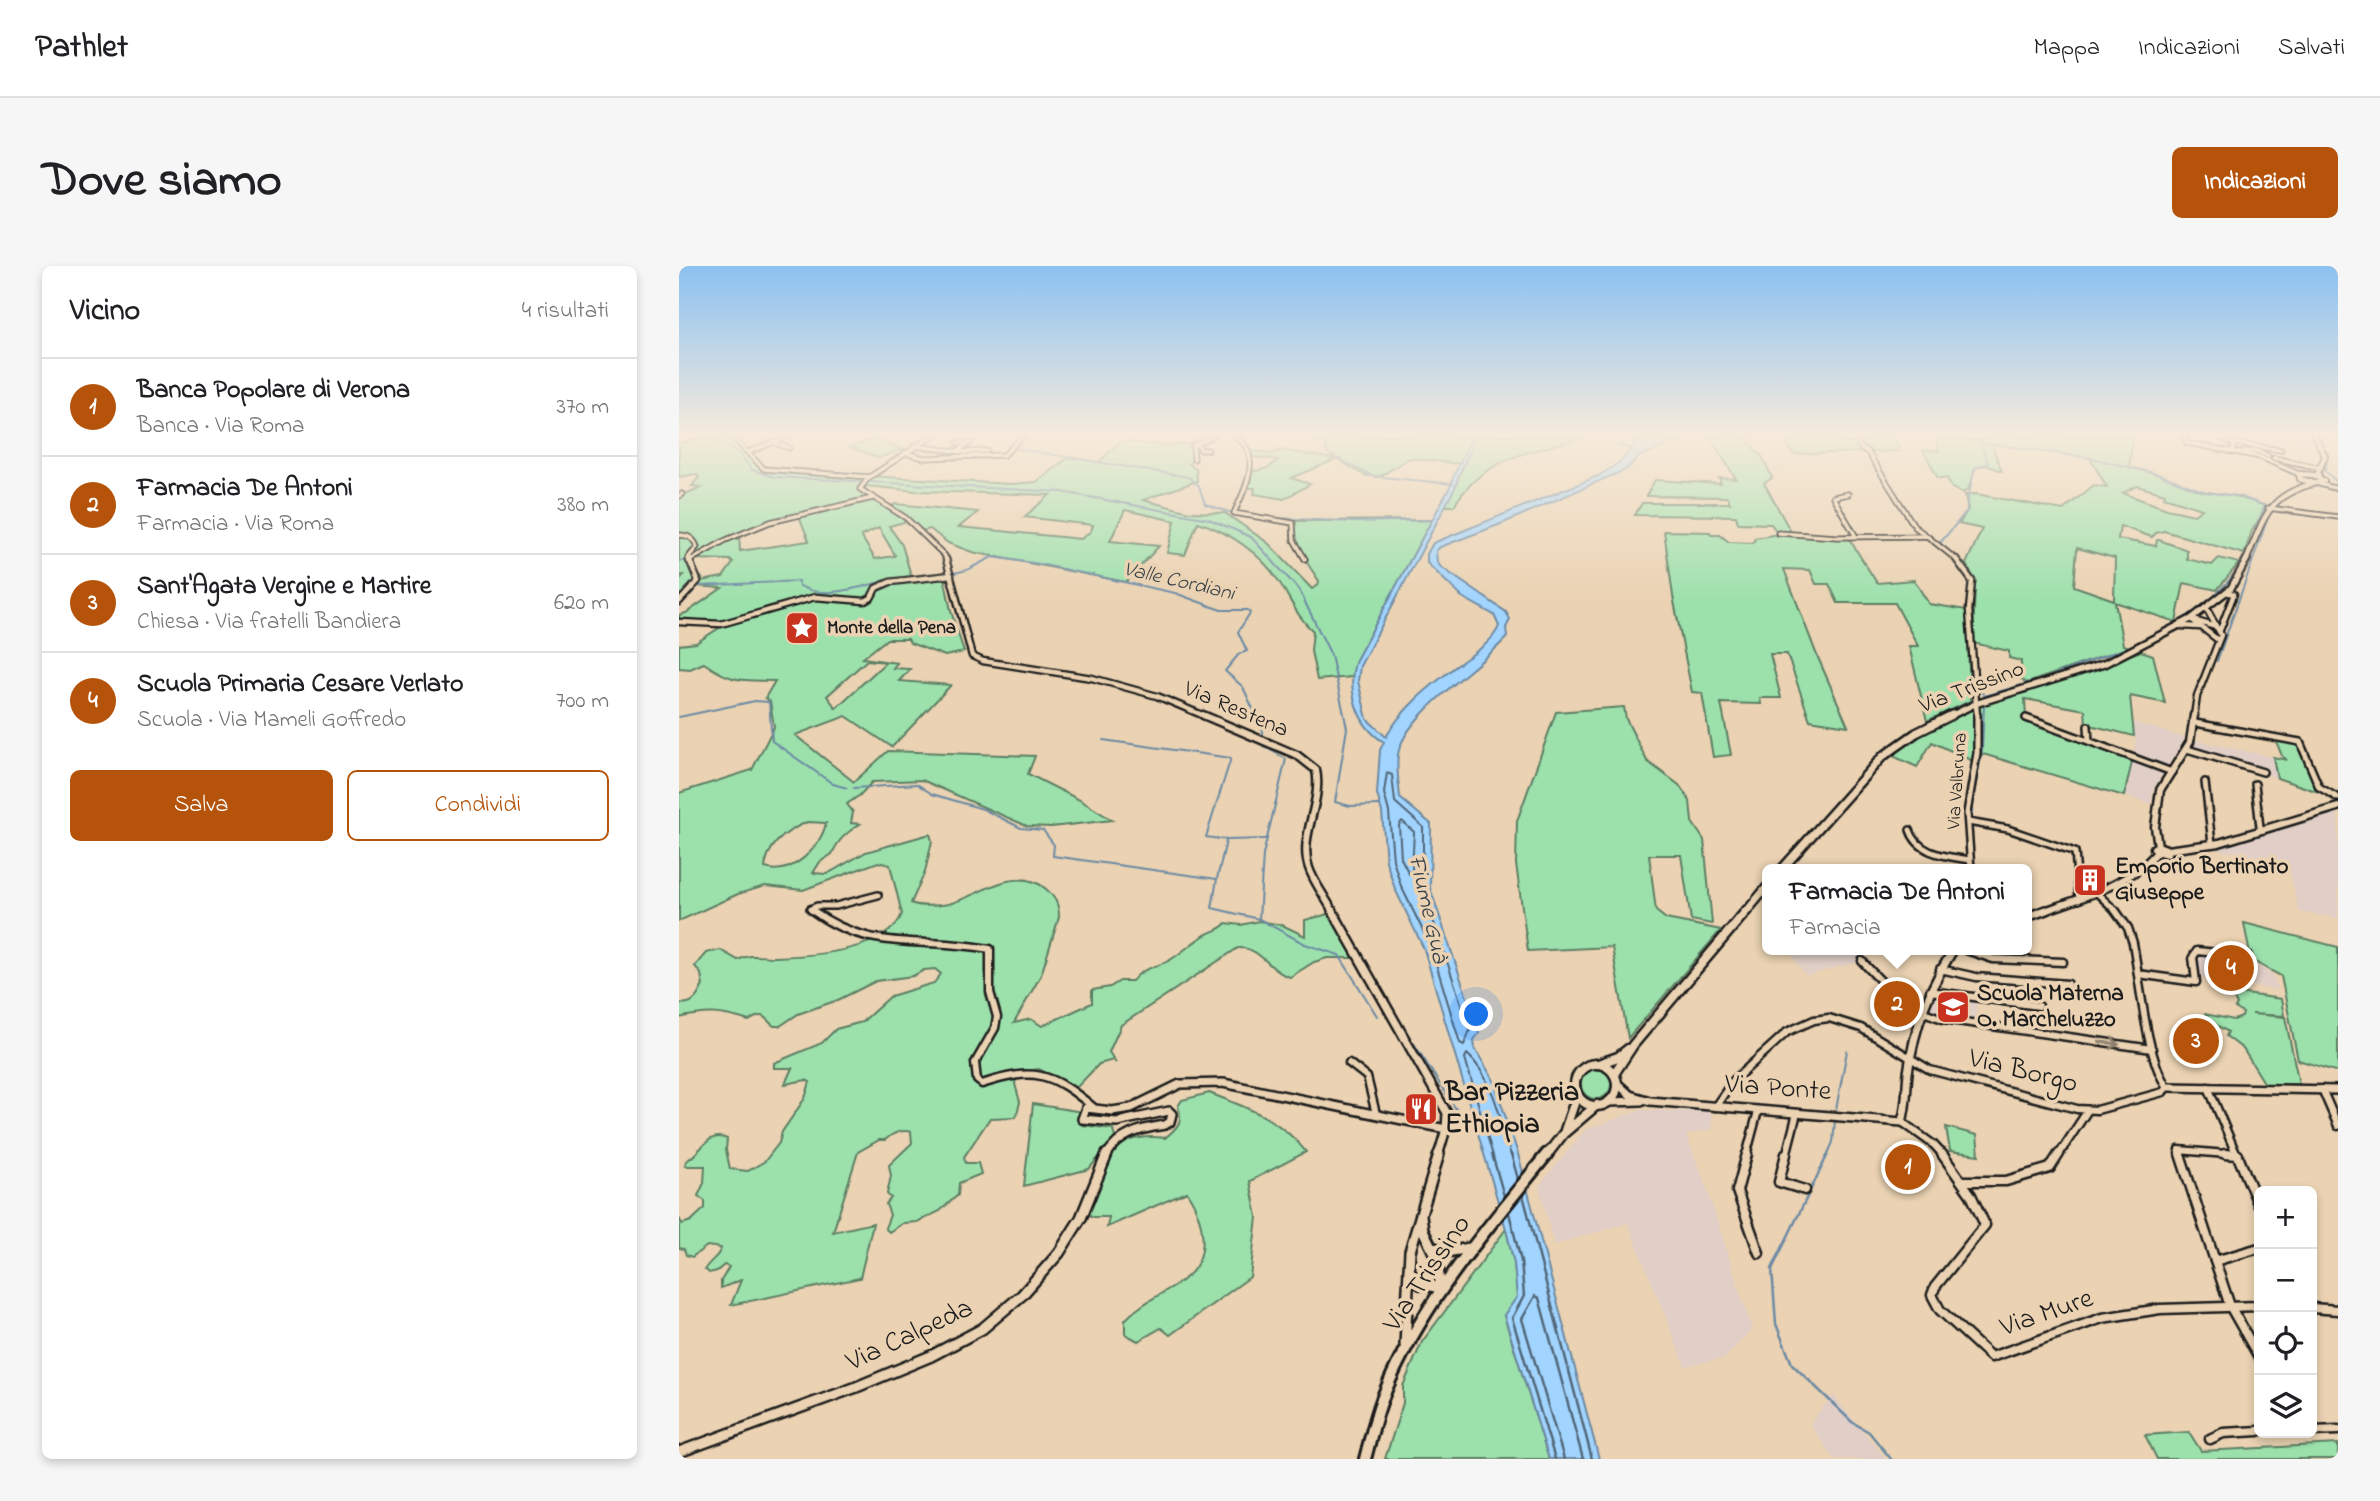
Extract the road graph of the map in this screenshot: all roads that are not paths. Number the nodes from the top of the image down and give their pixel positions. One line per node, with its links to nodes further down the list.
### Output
1 (862, 491): 6 (street, Via Restena)
2 (1244, 491): 13 (street)
3 (1892, 491): 12 (street, Via Valbruna)
4 (2292, 491): 7 (main road)
5 (1848, 494): 11 (street)
6 (873, 498): 14 (street); 15 (street, Via Restena)
7 (2268, 508): 8 (street); 16 (main road, Via Trissino)
8 (2338, 517)
9 (1779, 533): 11 (street)
10 (679, 535): 14 (street)
11 (1855, 535): 12 (street)
12 (1927, 536): 25 (street, Via Valbruna)
13 (1305, 559)
14 (689, 561): 17 (street)
15 (951, 575): 20 (street); 84 (street, Via Restena)
16 (2226, 592): 18 (main road, Via Trissino); 23 (street)
17 (679, 602)
18 (2206, 608): 19 (main road, Via Trissino); 23 (street)
19 (2192, 619): 21 (main road, Via Trissino); 22 (street); 23 (street)
20 (679, 622)
21 (2181, 626): 22 (street); 25 (main road, Via Trissino)
22 (2202, 628): 24 (street)
23 (2220, 630): 24 (street)
24 (2218, 640): 27 (street)
25 (1975, 704): 37 (street, Via Valbruna); 43 (main road, Via Trissino)
26 (2026, 718): 29 (street)
27 (2195, 723): 30 (street); 35 (street)
28 (2088, 726): 29 (street)
29 (2089, 741): 31 (street)
30 (2187, 750): 31 (street); 32 (street)
31 (2172, 772): 41 (street)
32 (2263, 772)
33 (2205, 782): 40 (street)
34 (2255, 784): 39 (street)
35 (2338, 798)
36 (2338, 807): 39 (street)
37 (1968, 822): 42 (street, Via Valbruna); 48 (street)
38 (1910, 830): 42 (street, Via Valbruna)
39 (2264, 830): 40 (street)
40 (2212, 844): 41 (street)
41 (2158, 849): 46 (street)
42 (1969, 860): 44 (street, Via Valbruna)
43 (1786, 864)
44 (1970, 864)
45 (1762, 893): 61 (main road, Via Trissino)
46 (2097, 893): 48 (street); 56 (street)
47 (878, 895): 76 (street)
48 (2079, 900): 49 (street)
49 (2032, 915)
50 (1950, 955): 55 (street)
51 (1981, 955): 54 (street)
52 (2248, 956): 56 (street)
53 (1862, 961): 60 (street)
54 (2063, 962)
55 (1940, 969): 57 (street); 58 (street)
56 (2138, 974): 62 (street)
57 (2068, 984)
58 (1930, 991): 59 (street); 60 (street)
59 (2039, 1006)
60 (1921, 1012): 62 (street, one-way to 62); 63 (street)
61 (1633, 1045): 65 (main road, Via Trissino); 66 (main road, Via Trissino)
62 (2152, 1049): 68 (street)
63 (1911, 1054): 77 (street, Via Borgo); 78 (street, Via Borgo); 82 (street)
64 (1349, 1063): 81 (street)
65 (1594, 1065): 66 (main road); 72 (main road, Via Trissino)
66 (1614, 1074): 67 (main road)
67 (1618, 1084): 73 (street, Via Ponte); 74 (main road)
68 (2167, 1087): 69 (street); 78 (street, Via Borgo)
69 (2208, 1087): 70 (street); 86 (street)
70 (2322, 1089): 71 (street); 83 (street)
71 (2338, 1090)
72 (1577, 1095): 75 (main road); 85 (main road, Via Trissino)
73 (1650, 1101): 74 (street, Via Ponte); 77 (street, Via Ponte)
74 (1609, 1102): 75 (main road, Via Trissino)
75 (1597, 1105): 85 (main road, Via Trissino)
76 (1093, 1107): 81 (street); 108 (street, Via Calpeda)
77 (1715, 1107): 79 (street, Via Ponte)
78 (2088, 1110): 87 (street)
79 (1758, 1111): 80 (street, Via Ponte); 94 (street)
80 (1797, 1113): 82 (street, Via Ponte); 88 (street)
81 (1376, 1114): 84 (street)
82 (1902, 1122): 87 (street)
83 (2338, 1126)
84 (1446, 1129): 90 (street)
85 (1563, 1134): 92 (main road, Via Trissino)
86 (2238, 1155): 89 (street); 95 (street)
87 (1963, 1181): 98 (street, Via Mure)
88 (1805, 1189)
89 (2254, 1194)
90 (1421, 1211): 91 (street); 96 (street)
91 (1432, 1247): 92 (street); 97 (street)
92 (1472, 1248): 97 (main road, Via Trissino)
93 (2256, 1249): 95 (street)
94 (1759, 1253)
95 (2215, 1261): 98 (street)
96 (1408, 1269): 97 (street); 103 (street)
97 (1441, 1288): 103 (main road, Via Trissino)
98 (2230, 1306): 99 (street, Via Mure); 102 (street)
99 (2254, 1306)
100 (2317, 1308): 101 (street)
101 (2338, 1310)
102 (2254, 1348)
103 (1405, 1350): 109 (main road, Via Trissino)
104 (2338, 1430): 106 (street)
105 (2254, 1431): 107 (street)
106 (2317, 1431)
107 (2210, 1439)
108 (679, 1452)
109 (1365, 1459)

